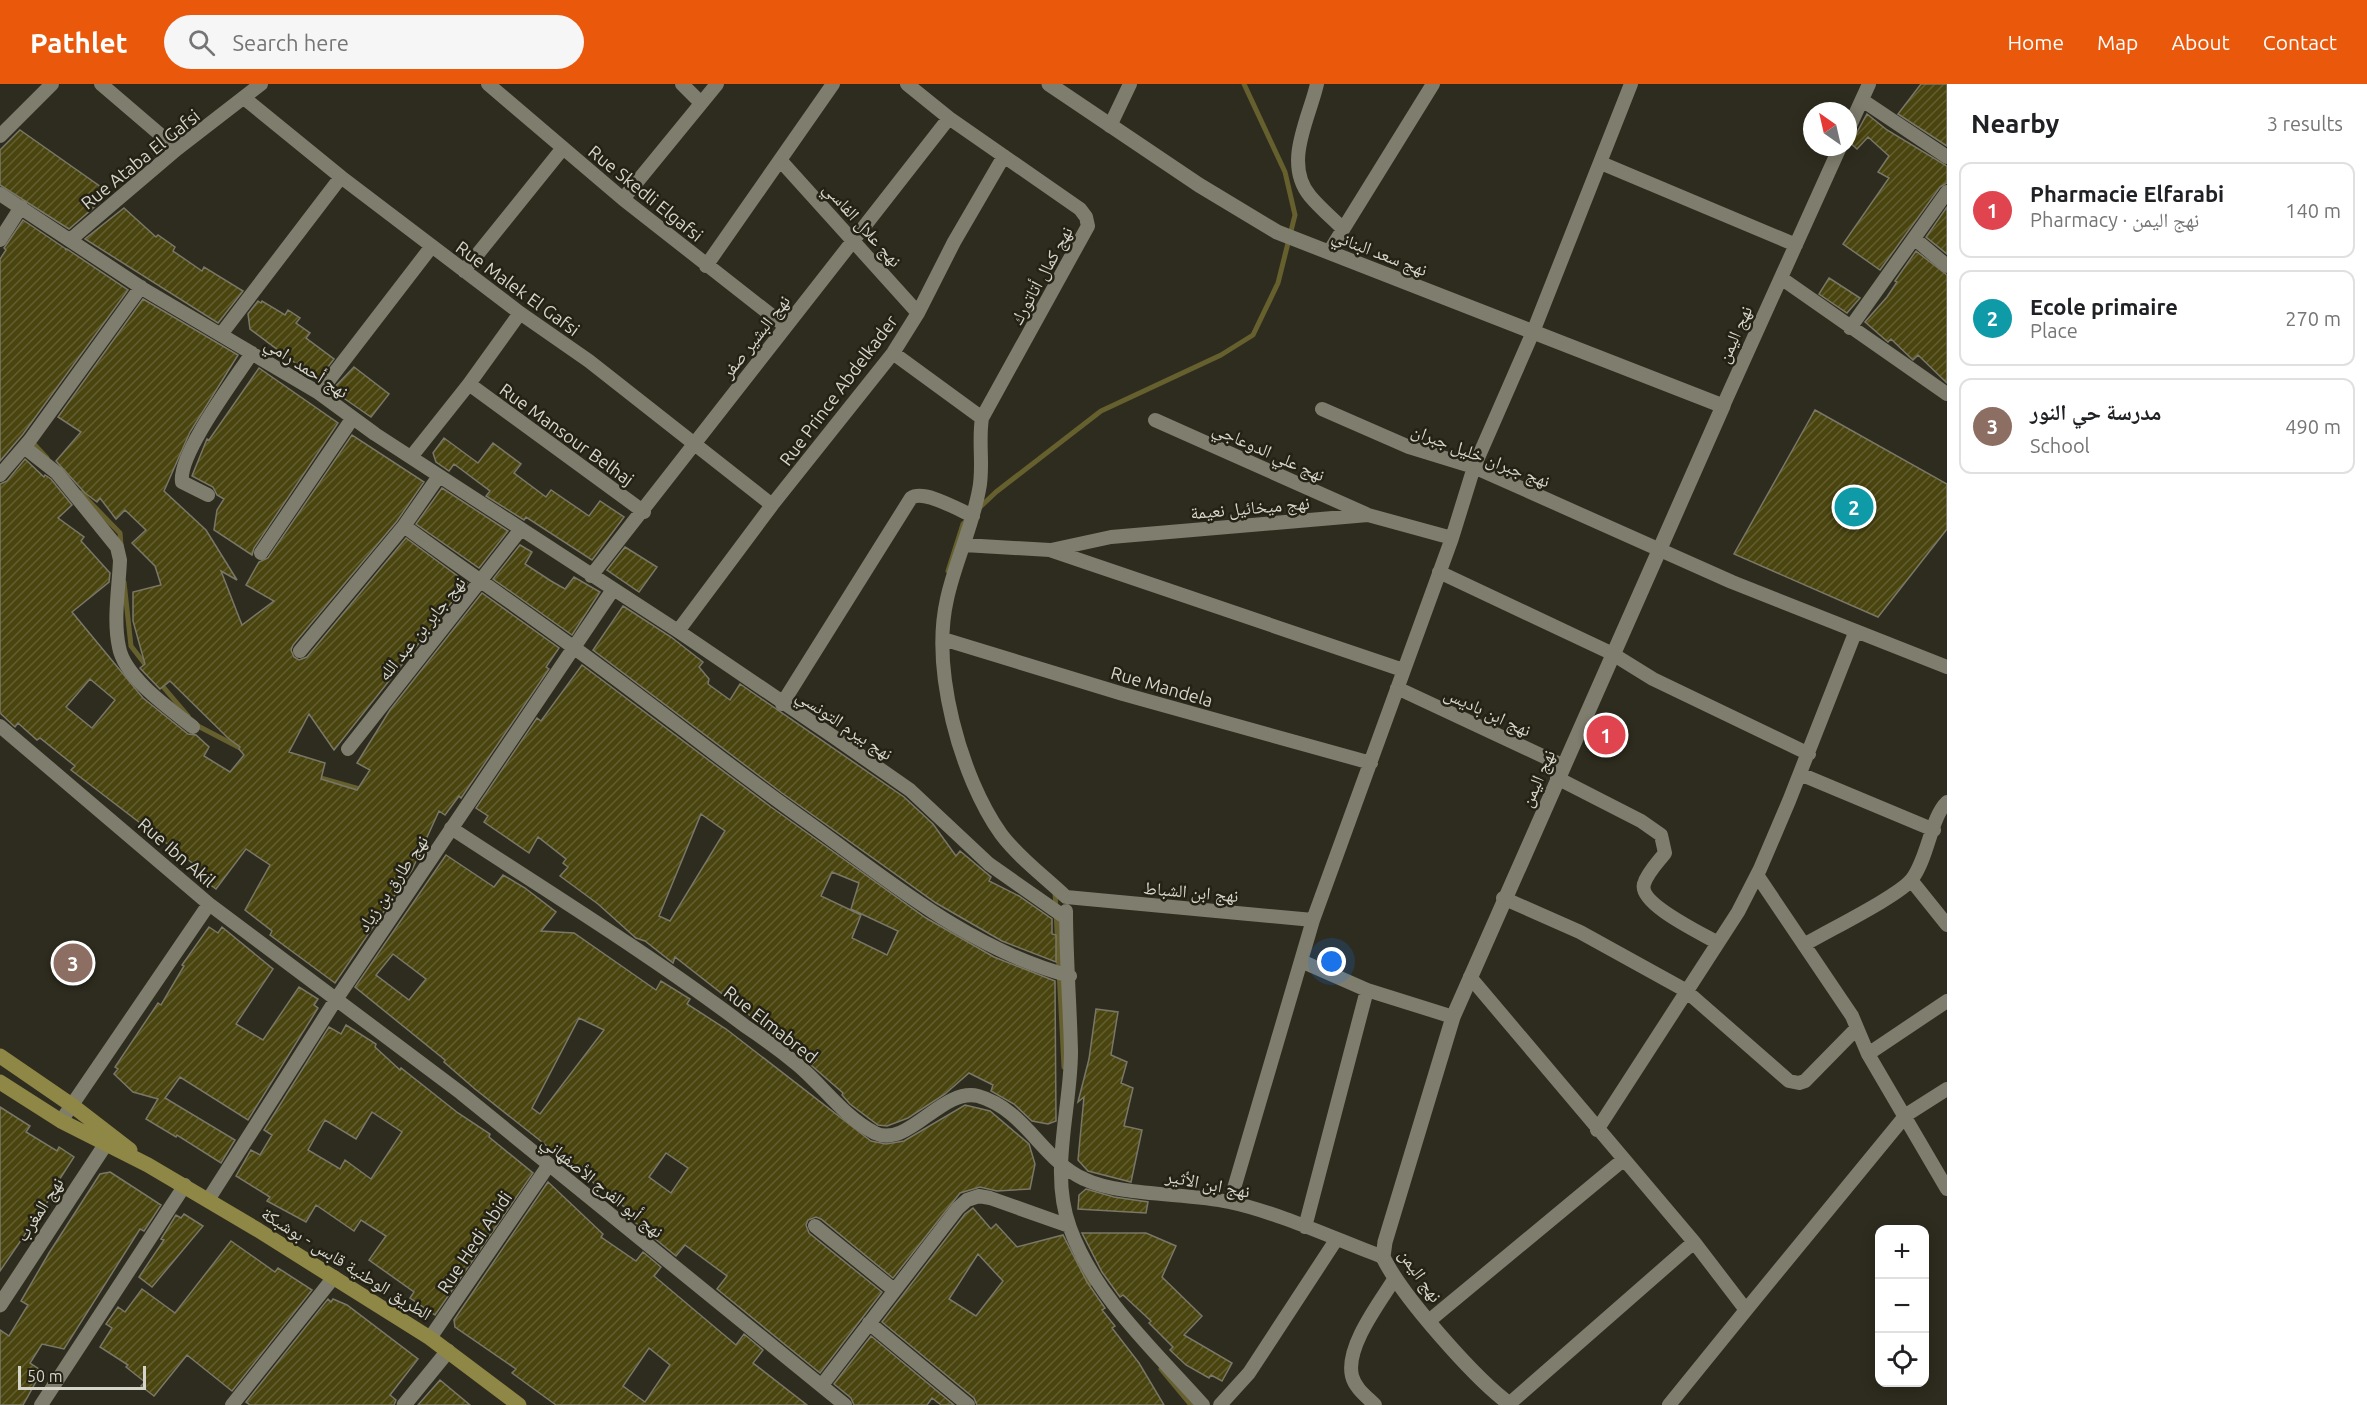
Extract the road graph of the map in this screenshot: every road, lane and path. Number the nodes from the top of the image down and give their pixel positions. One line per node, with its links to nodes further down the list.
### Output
1 (52, 84): 21 (street)
2 (101, 84): 23 (street)
3 (261, 84): 15 (street, Rue Ataba El Gafsi)
4 (488, 84): 22 (street, Rue Skedli Elgafsi)
5 (682, 84): 17 (street)
6 (717, 84): 17 (street)
7 (832, 84): 27 (street)
8 (907, 84): 19 (street, نهج كمال أتاتورك)
9 (1048, 84): 20 (street, نهج سعد البناني)
10 (1130, 84): 20 (street)
11 (1317, 84): 34 (street)
12 (1433, 84): 34 (street)
13 (1631, 84): 28 (street)
14 (1869, 84): 16 (street)
15 (244, 98): 23 (street, Rue Ataba El Gafsi); 29 (street, Rue Malek El Gafsi)
16 (1862, 100): 18 (street); 26 (street)
17 (701, 104): 32 (street)
18 (1857, 111)
19 (949, 118): 24 (street, نهج كمال أتاتورك); 38 (street, نهج البشير صفر)
20 (1110, 126): 41 (street, نهج سعد البناني)
21 (0, 135)
22 (563, 148): 32 (street, Rue Skedli Elgafsi); 44 (street)
23 (177, 149): 37 (street, Rue Ataba El Gafsi)
24 (1004, 156): 48 (street, Rue Prince Abdelkader); 60 (street, نهج كمال أتاتورك)
25 (1836, 156): 39 (street, نهج اليمن)
26 (1947, 157)
27 (780, 160): 38 (street, نهج علال الفاسي); 42 (street)
28 (1601, 163): 39 (street); 51 (street)
29 (341, 177): 40 (street, Rue Malek El Gafsi); 52 (street)
30 (1947, 192): 35 (street)
31 (0, 194): 33 (street, نهج أحمد رامي)
32 (623, 199): 42 (street, Rue Skedli Elgafsi)
33 (21, 207): 36 (street); 37 (street, نهج أحمد رامي)
34 (1343, 230): 41 (street)
35 (1915, 239): 43 (street); 50 (street)
36 (0, 240)
37 (70, 240): 46 (street, نهج أحمد رامي)
38 (854, 241): 48 (street, نهج علال الفاسي); 49 (street, نهج البشير صفر)
39 (1796, 245): 45 (street, نهج اليمن)
40 (432, 246): 44 (street, Rue Malek El Gafsi); 56 (street)
41 (1329, 252): 51 (street, نهج سعد البناني)
42 (706, 266): 49 (street, Rue Skedli Elgafsi)
43 (1947, 266)
44 (464, 271): 47 (street, Rue Malek El Gafsi)
45 (1781, 278): 50 (street); 58 (street, نهج اليمن)
46 (141, 287): 52 (street, نهج أحمد رامي); 64 (street)
47 (520, 313): 55 (street); 63 (street, Rue Malek El Gafsi)
48 (918, 313): 54 (street, Rue Prince Abdelkader)
49 (785, 326): 63 (street, نهج البشير صفر)
50 (1850, 328): 57 (street)
51 (1533, 332): 58 (street, نهج سعد البناني); 66 (street)
52 (222, 333): 53 (street, نهج أحمد رامي)
53 (252, 353): 56 (street, نهج أحمد رامي); 69 (street)
54 (893, 353): 60 (street); 70 (street, Rue Prince Abdelkader)
55 (470, 384): 65 (street); 71 (street, Rue Mansour Belhaj)
56 (319, 393): 61 (street, نهج أحمد رامي)
57 (1947, 394)
58 (1723, 406): 78 (street, نهج اليمن)
59 (1322, 409): 66 (street, نهج جبران خليل جبران)
60 (982, 418): 73 (street)
61 (352, 419): 65 (street, نهج أحمد رامي); 80 (street)
62 (1155, 420): 72 (street, نهج علي الدوعاجي)
63 (694, 444): 70 (street, Rue Malek El Gafsi); 71 (street, نهج البشير صفر)
64 (24, 447): 67 (street); 96 (street)
65 (411, 457): 68 (street, نهج أحمد رامي)
66 (1474, 467): 76 (street); 78 (street, نهج جبران خليل جبران)
67 (0, 475)
68 (439, 476): 74 (street); 75 (street, نهج أحمد رامي)
69 (208, 495)
70 (772, 505): 85 (street, Rue Prince Abdelkader)
71 (644, 512): 82 (street, نهج البشير صفر)
72 (1368, 515): 76 (street, نهج ميخائيل نعيمة); 79 (street, نهج ميخائيل نعيمة)
73 (973, 516): 77 (street); 94 (street)
74 (404, 526): 83 (street); 89 (street)
75 (521, 530): 82 (street, نهج أحمد رامي); 83 (street, نهج جابر بن عبد الله)
76 (1452, 538): 81 (street)
77 (964, 544): 79 (street); 87 (street)
78 (1660, 549): 86 (street, نهج جبران خليل جبران); 90 (street, نهج اليمن)
79 (1050, 550): 92 (street)
80 (261, 553)
81 (1439, 572): 90 (street); 92 (street)
82 (591, 576): 84 (street, نهج بيرم التونسي)
83 (482, 582): 88 (street); 97 (street, نهج جابر بن عبد الله)
84 (612, 591): 85 (street, نهج بيرم التونسي); 88 (street, نهج طارق بن زياد)
85 (678, 631): 94 (street, نهج بيرم التونسي)
86 (1855, 633): 91 (street, نهج جبران خليل جبران); 98 (street)
87 (943, 639): 99 (street, Rue Mandela); 107 (street)
88 (574, 648): 103 (street, نهج طارق بن زياد); 116 (street)
89 (300, 651)
90 (1611, 653): 98 (street); 100 (street, نهج اليمن)
91 (1947, 667)
92 (1402, 670): 93 (street)
93 (1397, 688): 99 (street); 100 (street, نهج ابن باديس)
94 (782, 704): 110 (street, نهج بيرم التونسي)
95 (0, 726): 109 (street, Rue Ibn Akil)
96 (193, 727)
97 (348, 749)
98 (1809, 754): 101 (street)
99 (1371, 763): 111 (street)
100 (1561, 772): 108 (street, نهج اليمن); 113 (street, نهج ابن باديس)
101 (1800, 774): 104 (street); 105 (street)
102 (1947, 802): 104 (street)
103 (451, 828): 120 (street, نهج طارق بن زياد); 134 (street, Rue Elmabred)
104 (1934, 830): 106 (street)
105 (1757, 875): 113 (street); 114 (street)
106 (1911, 880): 112 (street); 114 (street)
107 (1066, 897): 110 (street); 111 (street, نهج ابن الشباط)
108 (1503, 898): 117 (street, نهج اليمن); 119 (street)
109 (209, 904): 120 (street, Rue Ibn Akil); 128 (street)
110 (1066, 918): 116 (street)
111 (1313, 920): 115 (street)
112 (1947, 925)
113 (1718, 943): 119 (street)
114 (1804, 945): 123 (street)
115 (1301, 962): 118 (street); 140 (street)
116 (1070, 976): 134 (street)
117 (1470, 977): 122 (street, نهج اليمن); 131 (street)
118 (1367, 990): 122 (street); 143 (street)
119 (1685, 990): 123 (street); 131 (street)
120 (335, 1001): 135 (street, نهج أبو الفرج الأصفهاني); 139 (street, نهج طارق بن زياد)
121 (1947, 1001): 124 (street)
122 (1453, 1017): 146 (street, نهج اليمن)
123 (1857, 1028): 124 (street)
124 (1868, 1054): 129 (street)
125 (0, 1056): 128 (main road, الطريق الوطنية قابس - بوشبكة)
126 (0, 1082): 130 (main road, الطريق الوطنية قابس - بوشبكة)
127 (1947, 1089): 129 (street)
128 (73, 1106): 130 (street); 132 (main road, الطريق الوطنية قابس - بوشبكة)
129 (1906, 1115): 136 (street); 151 (street)
130 (61, 1122): 132 (main road, الطريق الوطنية قابس - بوشبكة)
131 (1597, 1130): 133 (street)
132 (108, 1140): 137 (main road, الطريق الوطنية قابس - بوشبكة); 150 (street, نهج المغرب)
133 (1623, 1160): 145 (street); 152 (street)
134 (1061, 1164): 140 (street, نهج ابن الأثير); 142 (street)
135 (548, 1166): 154 (street, Rue Hedi Abidi); 156 (street, نهج أبو الفرج الأصفهاني)
136 (1943, 1173): 138 (street)
137 (185, 1185): 139 (main road, الطريق الوطنية قابس - بوشبكة); 159 (street)
138 (1947, 1188)
139 (207, 1200): 147 (main road, الطريق الوطنية قابس - بوشبكة)
140 (1230, 1202): 143 (street, نهج ابن الأثير)
141 (815, 1226): 149 (street)
142 (1069, 1226): 149 (street); 157 (street)
143 (1305, 1227): 144 (street, نهج ابن الأثير)
144 (1336, 1240): 146 (street, نهج ابن الأثير); 167 (street)
145 (1694, 1242): 151 (street); 158 (street)
146 (1383, 1257): 148 (street, نهج اليمن)
147 (334, 1277): 154 (main road, الطريق الوطنية قابس - بوشبكة); 160 (street)
148 (1395, 1278): 152 (street, نهج اليمن); 168 (street)
149 (894, 1290): 153 (street)
150 (0, 1305)
151 (1746, 1311): 169 (street)
152 (1430, 1320): 158 (street, نهج اليمن)
153 (869, 1323): 156 (street); 164 (street)
154 (430, 1338): 155 (main road, الطريق الوطنية قابس - بوشبكة)
155 (448, 1351): 161 (street); 162 (main road, الطريق الوطنية قابس - بوشبكة)
156 (822, 1385): 163 (street, نهج أبو الفرج الأصفهاني)
157 (1192, 1393): 165 (street); 166 (street)
158 (1503, 1403)
159 (41, 1405)
160 (232, 1405)
161 (405, 1405)
162 (519, 1405)
163 (845, 1405)
164 (968, 1405)
165 (1183, 1405)
166 (1203, 1405)
167 (1220, 1405)
168 (1375, 1405)
169 (1669, 1405)

